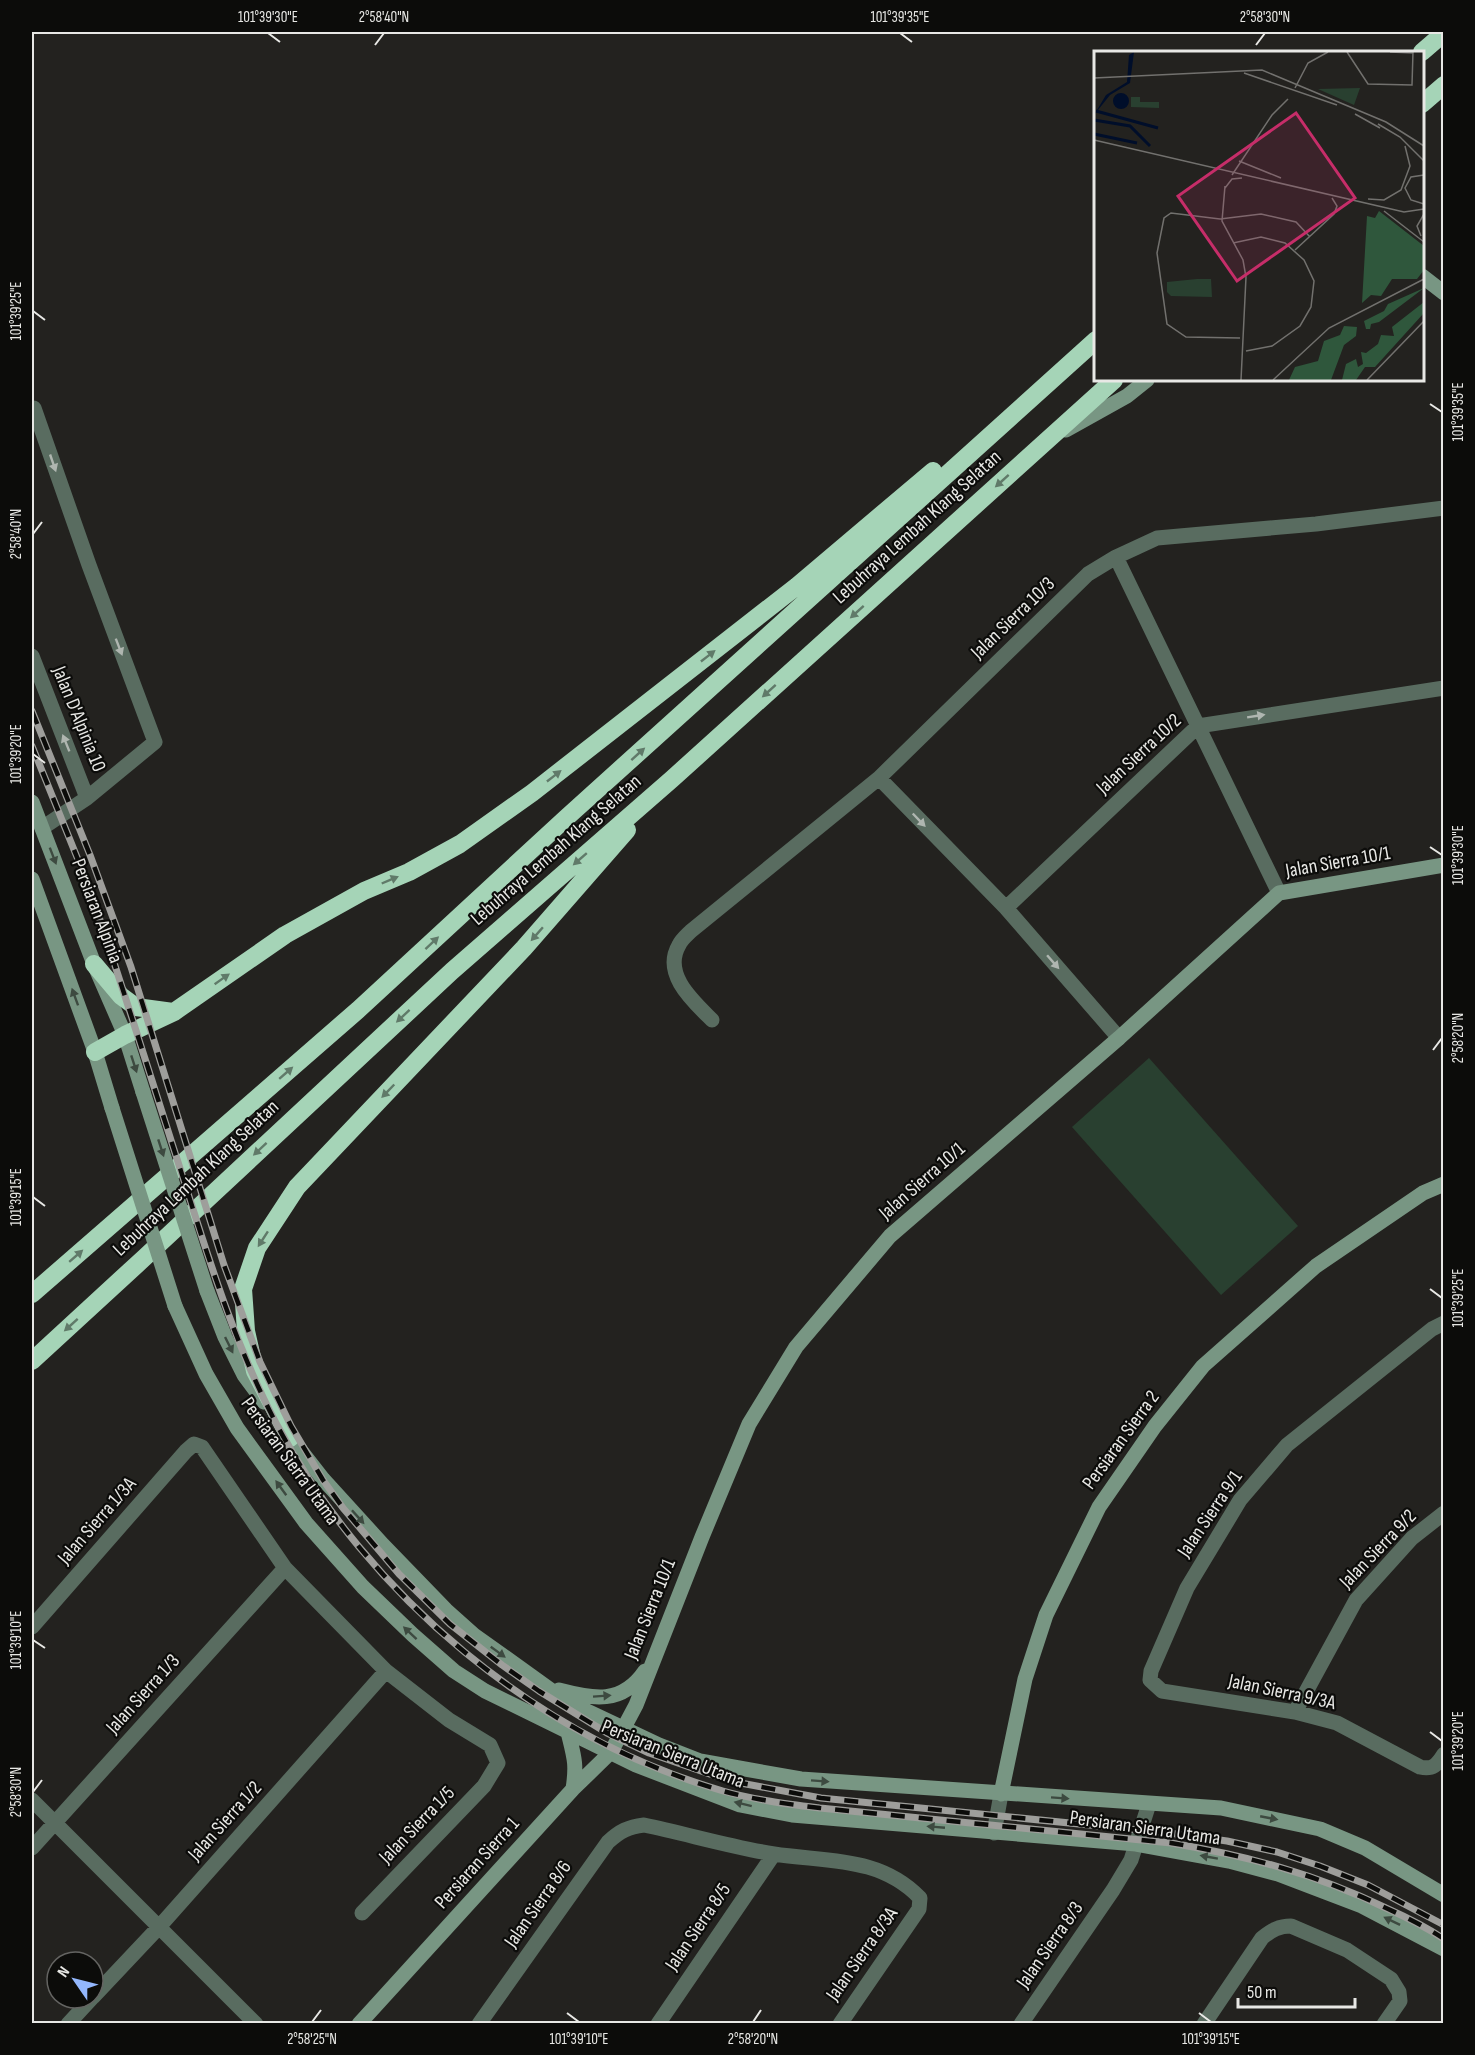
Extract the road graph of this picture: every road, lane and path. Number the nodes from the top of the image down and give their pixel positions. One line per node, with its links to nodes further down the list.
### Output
1 (1443, 33): 2 (highway)
2 (1423, 51)
3 (1443, 85): 4 (highway)
4 (1424, 102)
5 (1424, 278): 6 (main road)
6 (1443, 293)
7 (1094, 341): 28 (highway, one-way to 7)
8 (1094, 341): 35 (highway, Lebuhraya Lembah Klang Selatan, one-way to 8)
9 (1113, 381): 12 (highway, Lebuhraya Lembah Klang Selatan)
10 (1146, 381): 12 (main road)
11 (32, 409): 20 (street, one-way to 20)
12 (1045, 441): 19 (highway, Lebuhraya Lembah Klang Selatan, one-way to 19)
13 (1443, 507): 14 (street, Jalan Sierra 10/3)
14 (1116, 557): 17 (street); 18 (street, Jalan Sierra 10/3)
15 (32, 656): 20 (street, Jalan D'Alpinia 10, one-way to 15)
16 (1443, 688): 17 (street, Jalan Sierra 10/2, one-way to 16)
17 (1198, 726): 25 (street); 26 (street, Jalan Sierra 10/2)
18 (879, 778): 26 (street, one-way to 26); 29 (street, Jalan Sierra 10/3)
19 (672, 779): 37 (highway, Lebuhraya Lembah Klang Selatan, one-way to 37); 38 (highway, one-way to 38)
20 (87, 798): 22 (street)
21 (32, 802): 22 (main road, Persiaran Alpinia)
22 (42, 828): 27 (main road, Persiaran Alpinia, one-way to 27)
23 (1443, 865): 25 (main road, Jalan Sierra 10/1)
24 (32, 879): 32 (main road, one-way to 24)
25 (1279, 893): 31 (main road, Jalan Sierra 10/1)
26 (1006, 908): 31 (street, one-way to 31)
27 (94, 964): 28 (highway); 30 (main road, Persiaran Alpinia)
28 (174, 1012): 30 (highway)
29 (712, 1020)
30 (124, 1035): 32 (highway); 33 (main road, Persiaran Alpinia, one-way to 33)
31 (1119, 1038): 42 (main road, Jalan Sierra 10/1)
32 (95, 1052): 48 (main road, Persiaran Sierra Utama, one-way to 32, bridge)
33 (143, 1092): 38 (main road, Persiaran Sierra Utama, one-way to 38, bridge)
34 (1443, 1184): 52 (main road, Persiaran Sierra 2)
35 (32, 1294)
36 (1443, 1323): 45 (street, Jalan Sierra 9/1)
37 (32, 1360)
38 (290, 1438): 44 (main road, Persiaran Sierra Utama, one-way to 44)
39 (1443, 1513): 46 (street, Jalan Sierra 9/2)
40 (285, 1568): 41 (street, Jalan Sierra 1/3A); 43 (street); 55 (street, Jalan Sierra 1/3)
41 (32, 1627)
42 (653, 1659): 44 (main road, one-way to 42); 47 (main road, Jalan Sierra 10/1)
43 (386, 1671): 61 (street, Jalan Sierra 1/5); 62 (street, Jalan Sierra 1/2)
44 (545, 1686): 47 (main road, Persiaran Sierra Utama)
45 (1162, 1691): 46 (street, Jalan Sierra 9/3A)
46 (1295, 1712): 50 (street, Jalan Sierra 9/3A)
47 (623, 1729): 49 (main road, Persiaran Sierra 1); 52 (main road, Persiaran Sierra Utama, one-way to 52)
48 (568, 1732): 49 (main road, Persiaran Sierra Utama); 51 (main road)
49 (611, 1752): 51 (main road, Persiaran Sierra 1); 56 (main road, Persiaran Sierra Utama, one-way to 49)
50 (1443, 1754)
51 (573, 1789): 69 (main road, Persiaran Sierra 1)
52 (1001, 1794): 54 (main road, Persiaran Sierra Utama, one-way to 54); 56 (street, Persiaran Sierra 2)
53 (32, 1800): 55 (street)
54 (1149, 1804): 57 (street, Jalan Sierra 8/3); 60 (main road, Persiaran Sierra Utama, one-way to 60)
55 (55, 1823): 58 (street, Jalan Sierra 1/3); 62 (street)
56 (994, 1833): 57 (main road, Persiaran Sierra Utama)
57 (1136, 1844): 63 (main road, Persiaran Sierra Utama, one-way to 57); 72 (street, Jalan Sierra 8/3)
58 (32, 1848)
59 (774, 1854): 66 (street, Jalan Sierra 8/3A); 70 (street, Jalan Sierra 8/6); 71 (street, Jalan Sierra 8/5)
60 (1443, 1895)
61 (362, 1913)
62 (159, 1927): 64 (street, Jalan Sierra 1/2); 68 (street)
63 (1443, 1949)
64 (105, 1985)
65 (81, 2010): 67 (street, Jalan Sierra 1/2)
66 (842, 2023)
67 (68, 2024)
68 (256, 2024)
69 (359, 2024)
70 (479, 2024)
71 (658, 2024)
72 (1021, 2024)
73 (1204, 2024): 74 (street)
74 (1384, 2024)

